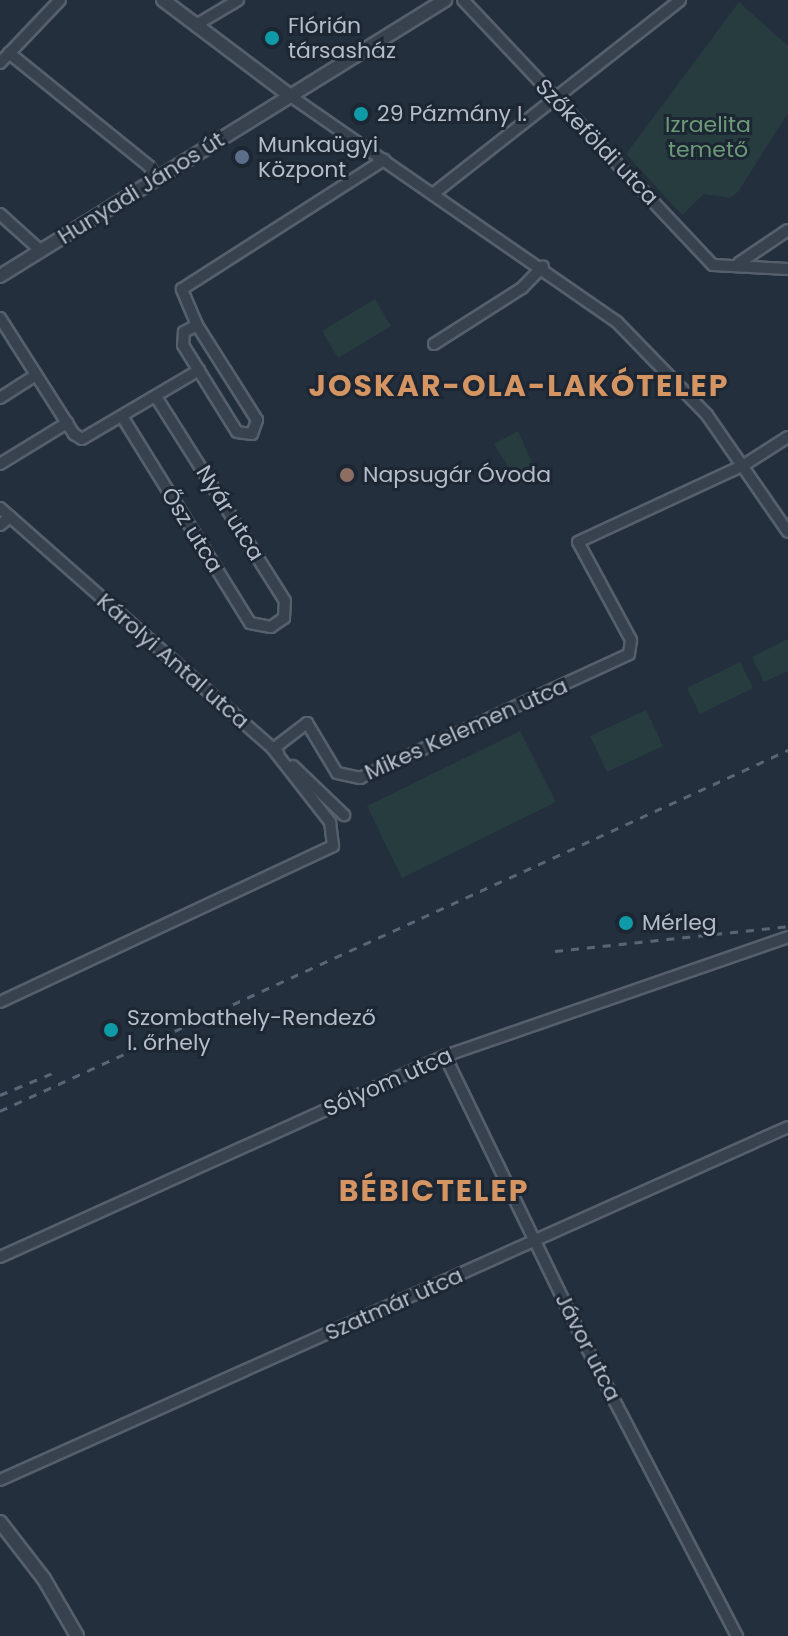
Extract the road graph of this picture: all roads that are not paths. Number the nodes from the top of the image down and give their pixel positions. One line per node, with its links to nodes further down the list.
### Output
1 (60, 0): 8 (street)
2 (163, 0): 7 (street)
3 (238, 0): 7 (street)
4 (445, 0): 10 (street, Hunyadi János út)
5 (463, 0): 11 (street, Szőkeföldi utca)
6 (680, 0): 11 (street)
7 (196, 25): 10 (street)
8 (9, 53): 9 (street); 13 (street)
9 (0, 63)
10 (289, 95): 12 (street); 13 (street, Hunyadi János út)
11 (553, 98): 14 (street); 18 (street, Szőkeföldi utca)
12 (384, 160): 14 (street); 23 (street)
13 (157, 179): 17 (street, Hunyadi János út)
14 (433, 194): 19 (street)
15 (0, 214): 17 (street)
16 (788, 230): 18 (street)
17 (41, 251): 21 (street, Hunyadi János út)
18 (739, 263): 20 (street, Szőkeföldi utca)
19 (543, 266): 24 (street); 33 (street)
20 (788, 269)
21 (0, 276)
22 (0, 318): 26 (street)
23 (197, 325): 25 (street); 25 (street)
24 (434, 344)
25 (199, 370): 27 (street)
26 (36, 375): 28 (street); 30 (street)
27 (156, 397): 29 (street); 38 (street, Nyár utca)
28 (0, 398)
29 (123, 418): 30 (street); 38 (street, Ősz utca)
30 (67, 423): 32 (street)
31 (788, 437): 33 (street)
32 (0, 464)
33 (744, 465): 37 (street); 39 (street, Mikes Kelemen utca)
34 (0, 508): 35 (street, Károlyi Antal utca)
35 (10, 517): 36 (street); 39 (street, Károlyi Antal utca)
36 (0, 525)
37 (788, 532)
38 (271, 627)
39 (273, 749): 40 (street, Károlyi Antal utca); 42 (street)
40 (344, 815)
41 (788, 937): 43 (street, Sólyom utca)
42 (0, 1002)
43 (445, 1056): 45 (street, Jávor utca); 46 (street, Sólyom utca)
44 (788, 1127): 45 (street, Szatmár utca)
45 (536, 1241): 47 (street, Szatmár utca); 50 (street, Jávor utca)
46 (0, 1257)
47 (0, 1480)
48 (0, 1522): 49 (street)
49 (75, 1635)
50 (737, 1636)

